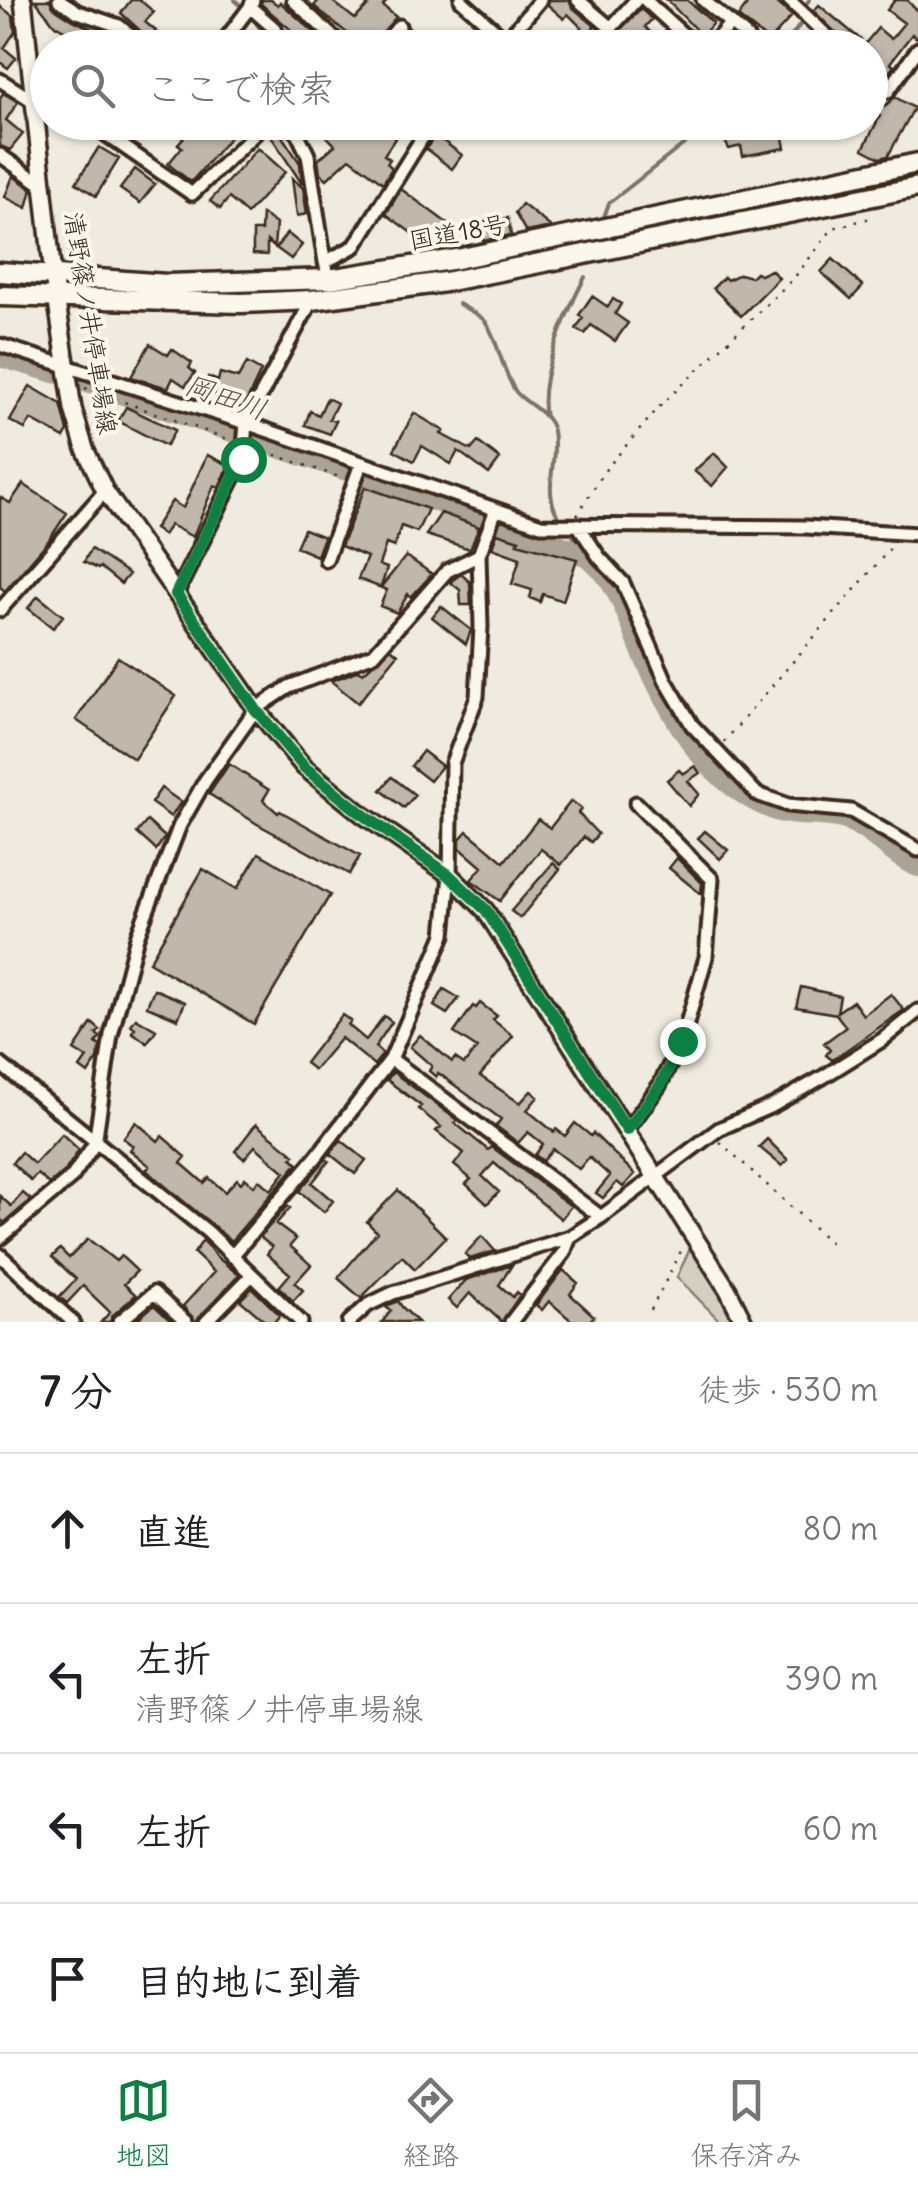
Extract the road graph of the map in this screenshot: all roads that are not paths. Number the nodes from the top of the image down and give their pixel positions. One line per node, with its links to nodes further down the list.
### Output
1 (23, 0): 25 (main road, 清野篠ノ井停車場線)
2 (59, 0): 14 (street)
3 (293, 0): 17 (street)
4 (460, 0): 19 (street)
5 (540, 0): 20 (street)
6 (578, 0): 7 (street)
7 (636, 0)
8 (645, 0): 21 (street)
9 (703, 0): 12 (street)
10 (788, 0): 24 (street)
11 (252, 3): 15 (street); 16 (street)
12 (731, 24): 22 (street); 23 (street)
13 (399, 26): 18 (street)
14 (124, 30)
15 (232, 30)
16 (275, 30)
17 (326, 30)
18 (396, 30)
19 (489, 30)
20 (515, 30)
21 (678, 30)
22 (726, 30)
23 (738, 30)
24 (820, 30)
25 (30, 46)
26 (918, 49): 28 (street)
27 (2, 85): 29 (street)
28 (888, 91)
29 (30, 105)
30 (42, 140): 37 (main road, 清野篠ノ井停車場線)
31 (114, 140): 32 (street)
32 (248, 140)
33 (301, 140): 39 (street)
34 (419, 140): 39 (street)
35 (0, 155): 37 (street)
36 (918, 163): 39 (highway, 国道18号)
37 (45, 187): 41 (main road, 清野篠ノ井停車場線)
38 (918, 187): 44 (highway, 国道18号)
39 (327, 270): 41 (highway, 国道18号)
40 (0, 272): 41 (highway, 国道18号)
41 (53, 276): 43 (main road, 清野篠ノ井停車場線)
42 (0, 296): 43 (highway, 国道18号)
43 (59, 298): 44 (highway, 国道18号); 46 (main road, 清野篠ノ井停車場線)
44 (312, 300): 47 (street)
45 (0, 344): 46 (street)
46 (67, 364): 47 (street); 49 (main road, 清野篠ノ井停車場線)
47 (246, 435): 48 (street); 55 (street)
48 (361, 464): 50 (street); 54 (street)
49 (106, 491): 55 (main road, 清野篠ノ井停車場線); 56 (street)
50 (493, 518): 51 (street); 53 (street)
51 (568, 525): 52 (street); 59 (street)
52 (918, 534)
53 (478, 555): 57 (street); 60 (street)
54 (326, 560)
55 (176, 594): 57 (main road, 清野篠ノ井停車場線)
56 (0, 610)
57 (256, 710): 60 (main road, 清野篠ノ井停車場線); 65 (street)
58 (636, 804): 64 (street)
59 (918, 850)
60 (450, 876): 62 (street); 64 (main road, 清野篠ノ井停車場線)
61 (918, 1011): 66 (street)
62 (391, 1060): 67 (street); 71 (street)
63 (0, 1064): 65 (street)
64 (627, 1130): 66 (main road, 清野篠ノ井停車場線)
65 (95, 1142): 69 (street); 71 (street)
66 (653, 1176): 67 (street); 80 (main road, 清野篠ノ井停車場線)
67 (601, 1218): 68 (street)
68 (570, 1237): 78 (street); 79 (street)
69 (0, 1238)
70 (0, 1256): 73 (street)
71 (232, 1256): 72 (street)
72 (250, 1276): 76 (street); 77 (street)
73 (72, 1322)
74 (119, 1322): 75 (street)
75 (186, 1322)
76 (206, 1322)
77 (301, 1322)
78 (349, 1322)
79 (512, 1322)
80 (744, 1322)

